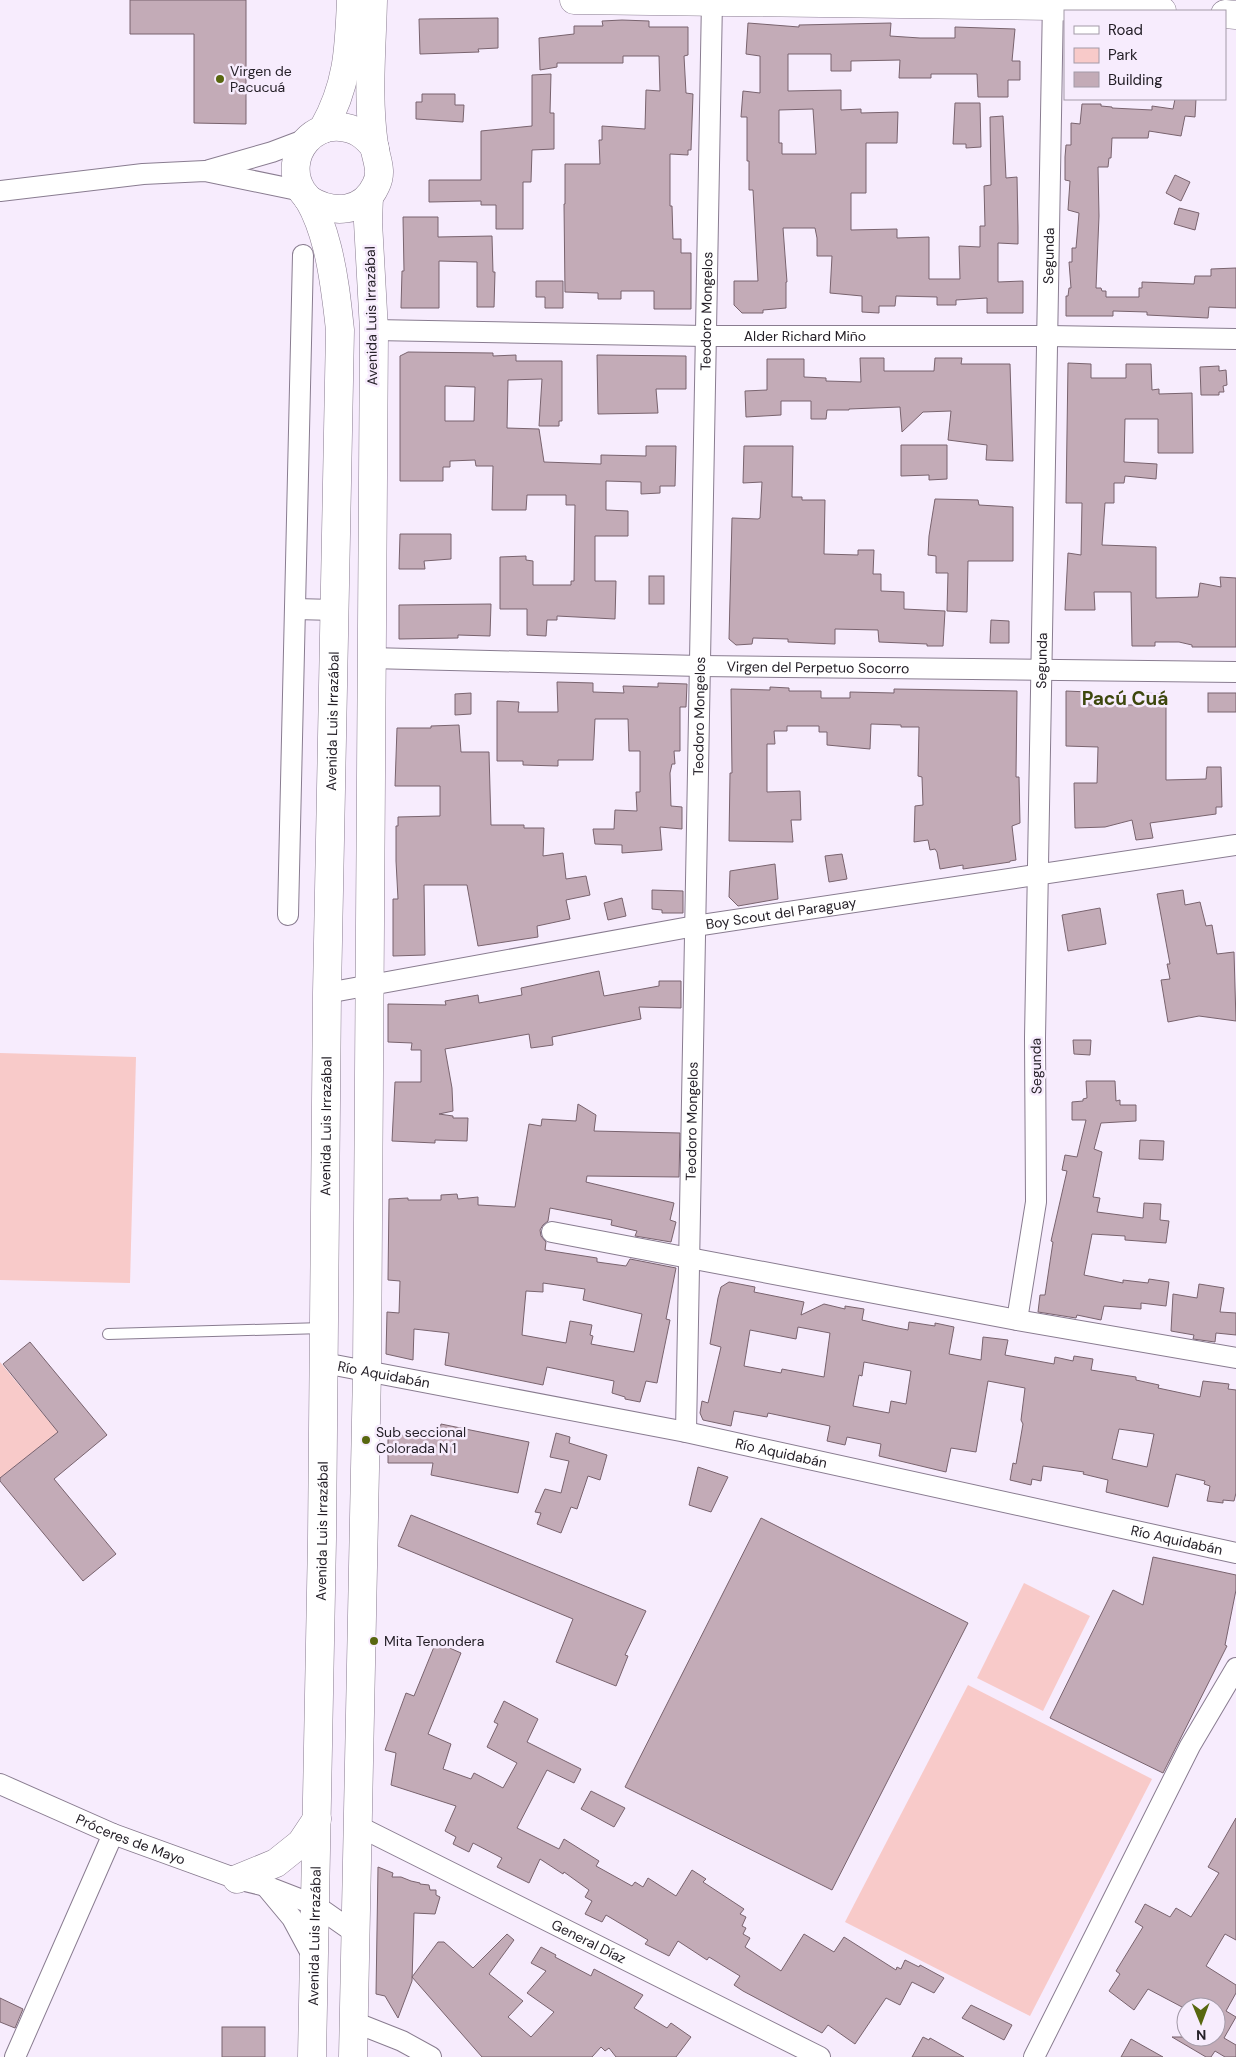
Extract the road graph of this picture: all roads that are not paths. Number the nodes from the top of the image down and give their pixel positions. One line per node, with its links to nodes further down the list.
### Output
1 (351, 0): 7 (main road, Avenida Luis Irrazábal)
2 (373, 0): 8 (main road, Avenida Luis Irrazábal)
3 (574, 0): 4 (main road)
4 (712, 1): 5 (main road); 15 (street, Teodoro Mongelos)
5 (1053, 3): 6 (main road); 16 (street, Segunda)
6 (1148, 10)
7 (316, 133): 8 (main road); 9 (street); 11 (main road, Avenida Luis Irrazábal)
8 (375, 148): 12 (main road, Avenida Luis Irrazábal)
9 (204, 171): 10 (street); 11 (street)
10 (0, 191)
11 (305, 195): 12 (main road); 19 (main road, Avenida Luis Irrazábal)
12 (369, 196): 14 (main road, Avenida Luis Irrazábal)
13 (303, 255): 18 (street)
14 (374, 330): 15 (street, Alder Richard Miño); 20 (main road, Avenida Luis Irrazábal)
15 (706, 336): 16 (street, Alder Richard Miño); 21 (street, Teodoro Mongelos)
16 (1048, 336): 17 (street, Alder Richard Miño); 22 (street, Segunda)
17 (1236, 339)
18 (295, 609): 19 (street); 26 (street)
19 (335, 610): 29 (main road, Avenida Luis Irrazábal)
20 (370, 658): 21 (street, Virgen del Perpetuo Socorro); 28 (main road, Avenida Luis Irrazábal)
21 (700, 666): 22 (street, Virgen del Perpetuo Socorro); 27 (street, Teodoro Mongelos)
22 (1043, 669): 23 (street, Virgen del Perpetuo Socorro); 25 (street, Segunda)
23 (1236, 672)
24 (1236, 845): 25 (street, Boy Scout del Paraguay)
25 (1039, 875): 27 (street, Boy Scout del Paraguay); 32 (street, Segunda)
26 (288, 915)
27 (695, 926): 28 (street, Boy Scout del Paraguay); 31 (street, Teodoro Mongelos)
28 (369, 986): 29 (street, Boy Scout del Paraguay); 37 (main road, Avenida Luis Irrazábal)
29 (327, 993): 33 (main road, Avenida Luis Irrazábal)
30 (552, 1232): 31 (street)
31 (689, 1257): 32 (street); 38 (street, Teodoro Mongelos)
32 (1017, 1320): 35 (street)
33 (324, 1328): 34 (lane); 36 (main road, Avenida Luis Irrazábal)
34 (108, 1334)
35 (1236, 1358)
36 (324, 1363): 37 (street, Río Aquidabán); 42 (main road, Avenida Luis Irrazábal)
37 (367, 1371): 38 (street, Río Aquidabán); 43 (main road, Avenida Luis Irrazábal)
38 (686, 1432): 39 (street, Río Aquidabán)
39 (1236, 1553)
40 (1236, 1668): 56 (street)
41 (0, 1784): 44 (street, Próceres de Mayo)
42 (317, 1819): 45 (main road); 47 (main road, Avenida Luis Irrazábal)
43 (358, 1826): 48 (main road, Avenida Luis Irrazábal); 55 (street, General Díaz)
44 (113, 1834): 45 (street, Próceres de Mayo); 51 (street)
45 (237, 1879): 46 (street, Próceres de Mayo)
46 (266, 1886): 47 (street, Próceres de Mayo); 49 (street)
47 (315, 1905): 48 (street, Próceres de Mayo); 49 (main road, Avenida Luis Irrazábal)
48 (355, 1933): 50 (main road, Avenida Luis Irrazábal)
49 (314, 1959): 52 (main road, Avenida Luis Irrazábal)
50 (354, 2022): 53 (main road, Avenida Luis Irrazábal); 54 (street)
51 (16, 2057)
52 (312, 2057)
53 (353, 2057)
54 (431, 2057)
55 (820, 2057)
56 (1034, 2057)

